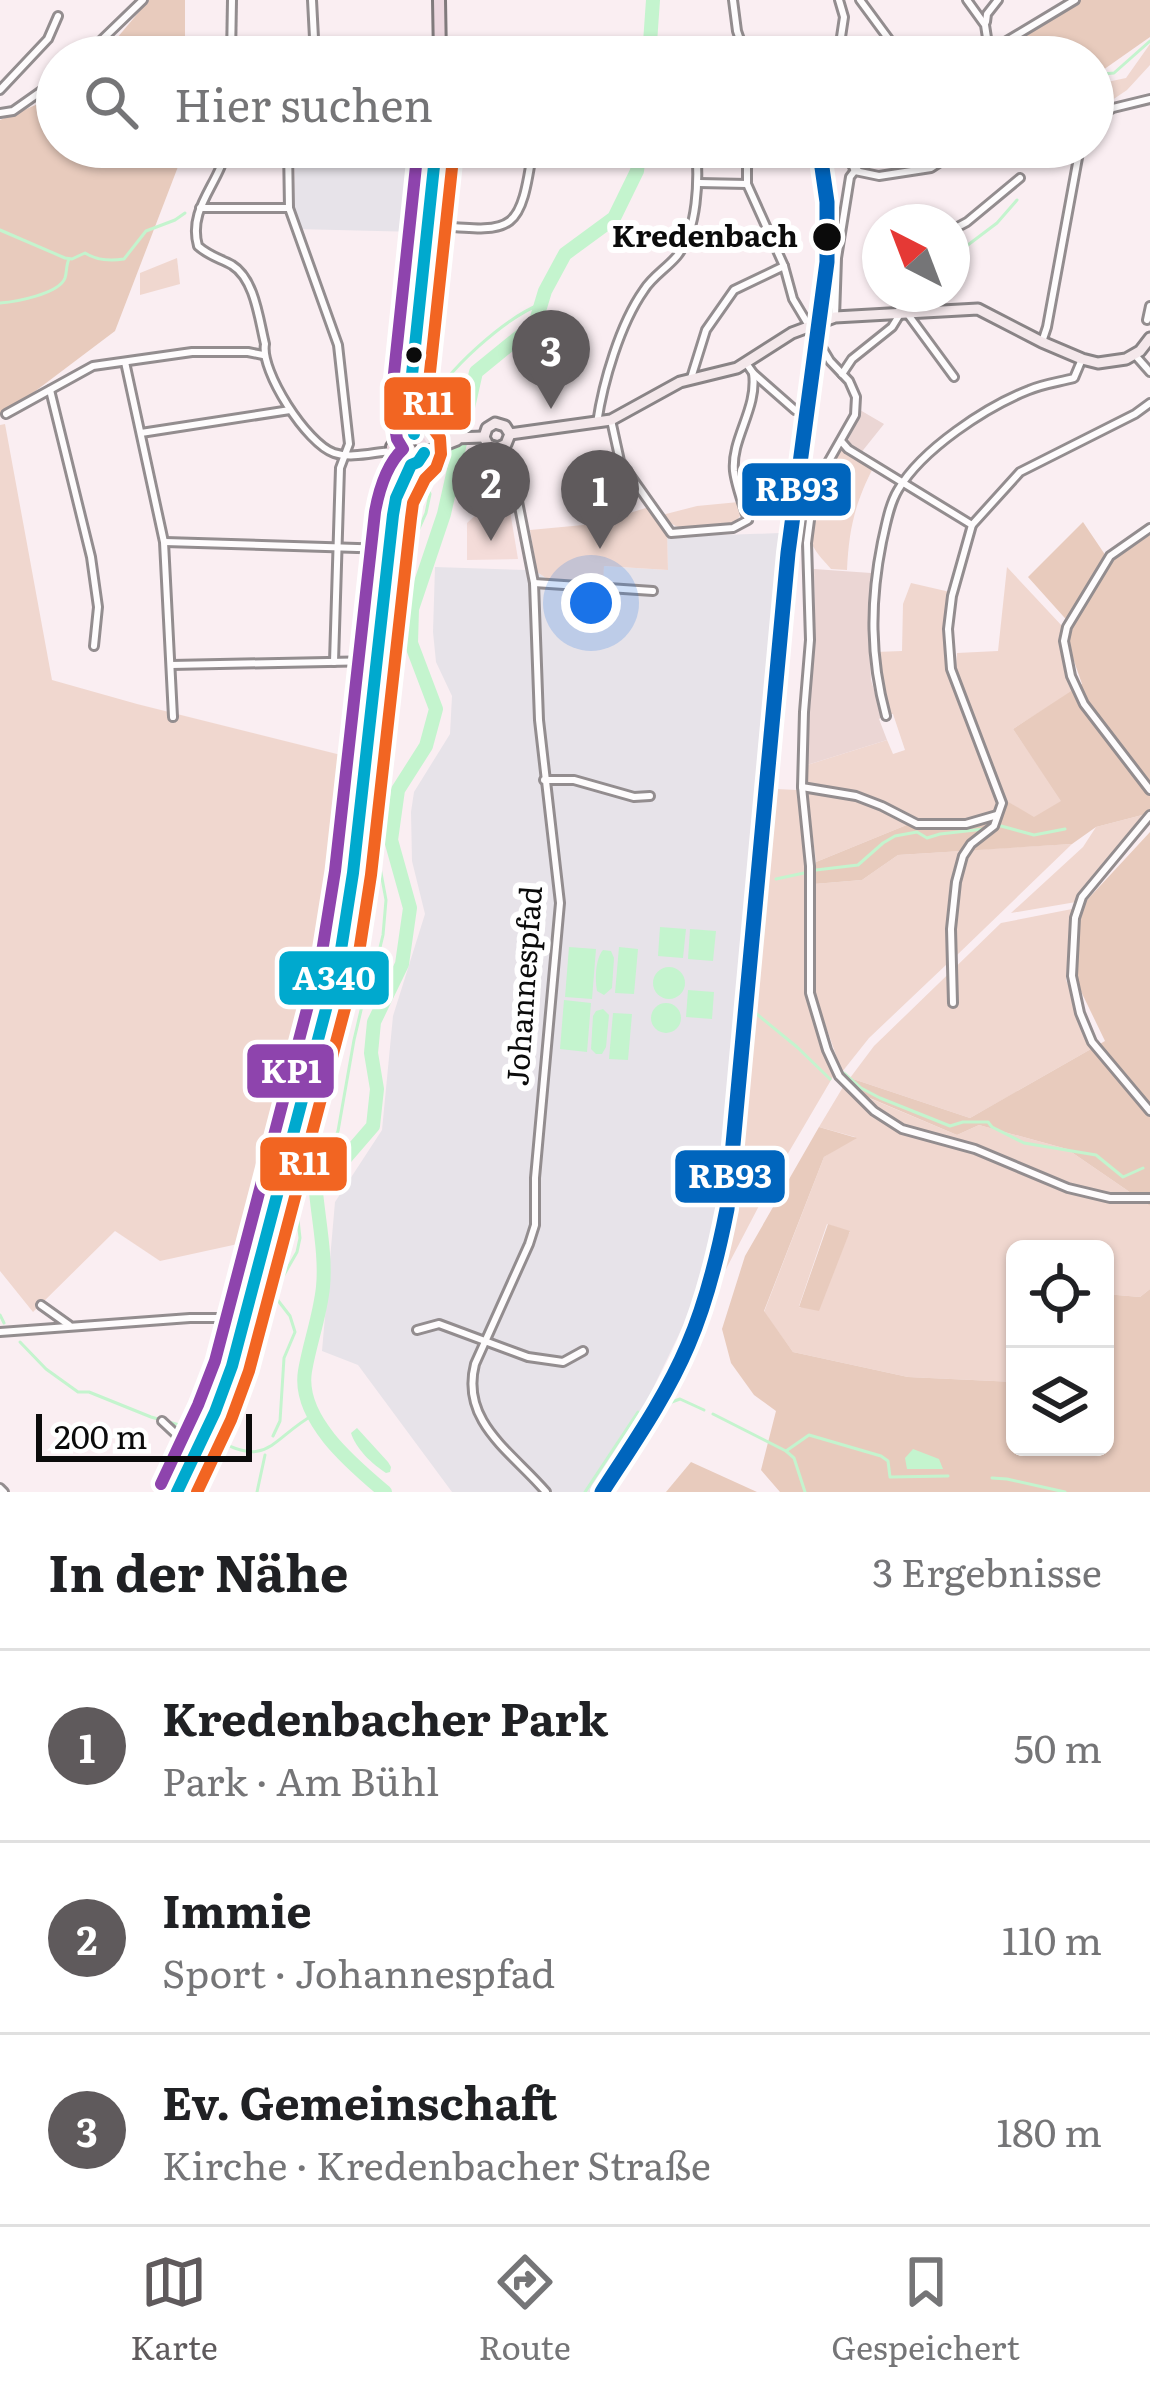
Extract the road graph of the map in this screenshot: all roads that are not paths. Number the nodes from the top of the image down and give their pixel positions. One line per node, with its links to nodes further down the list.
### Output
1 (143, 0): 14 (street)
2 (232, 0): 15 (street)
3 (312, 0): 16 (street)
4 (439, 0): 17 (main road)
5 (733, 0): 18 (street)
6 (839, 0): 19 (street)
7 (860, 0): 20 (street)
8 (968, 0): 12 (street)
9 (998, 0): 12 (street)
10 (1075, 0): 22 (street)
11 (58, 16): 13 (street)
12 (985, 25): 21 (street)
13 (49, 36)
14 (105, 36)
15 (231, 36)
16 (314, 36)
17 (440, 36)
18 (739, 36)
19 (841, 36)
20 (887, 36)
21 (987, 36)
22 (1014, 36)
23 (36, 52): 24 (street)
24 (0, 90)
25 (36, 95): 28 (street)
26 (1150, 99): 27 (street)
27 (1114, 108)
28 (0, 113)
29 (220, 168): 43 (street)
30 (287, 168): 44 (street)
31 (434, 168): 46 (main road)
32 (529, 168): 46 (street)
33 (698, 168): 41 (street)
34 (747, 168): 42 (street)
35 (853, 168): 39 (street)
36 (858, 168): 39 (street)
37 (931, 168): 39 (street)
38 (1076, 168): 54 (street)
39 (855, 172): 50 (street)
40 (1019, 178): 45 (street)
41 (699, 183): 42 (street); 70 (street)
42 (747, 184): 47 (street)
43 (200, 208): 44 (street); 55 (street)
44 (289, 208): 79 (street)
45 (970, 219)
46 (427, 225): 73 (main road)
47 (784, 266): 52 (street); 63 (street)
48 (1150, 306): 51 (street)
49 (903, 313): 50 (main road); 54 (main road); 61 (street); 62 (street)
50 (835, 317): 52 (main road)
51 (1147, 320)
52 (809, 325): 59 (main road); 61 (street)
53 (1150, 338): 56 (main road)
54 (1042, 342): 57 (main road)
55 (263, 355): 58 (street); 66 (street)
56 (1135, 355): 57 (main road); 60 (street)
57 (1082, 359): 81 (street)
58 (125, 362): 64 (street); 71 (street)
59 (750, 368): 63 (main road); 67 (street); 69 (street)
60 (1150, 371)
61 (842, 374): 76 (street)
62 (954, 377)
63 (691, 378): 69 (main road)
64 (50, 390): 68 (street); 89 (street)
65 (1150, 403): 82 (street)
66 (290, 410): 71 (street); 79 (street)
67 (795, 410)
68 (6, 414)
69 (611, 420): 70 (main road)
70 (597, 423): 72 (main road)
71 (140, 434): 84 (street)
72 (510, 434): 74 (main road); 77 (main road)
73 (412, 436): 75 (main road); 78 (main road); 80 (main road)
74 (484, 437): 75 (main road); 77 (main road)
75 (457, 440): 78 (main road)
76 (841, 441): 81 (street); 96 (street)
77 (503, 447): 87 (street, Johannespfad)
78 (424, 453): 80 (main road)
79 (345, 455): 80 (street); 85 (street)
80 (400, 459): 86 (main road)
81 (903, 482): 82 (street); 94 (street)
82 (972, 525): 99 (street)
83 (1150, 528): 97 (street)
84 (164, 542): 85 (street); 92 (street)
85 (335, 548): 86 (street); 91 (street)
86 (389, 549): 90 (main road)
87 (534, 584): 88 (street); 95 (street, Johannespfad)
88 (653, 592)
89 (94, 646)
90 (376, 661): 91 (street); 105 (main road)
91 (334, 662): 92 (street)
92 (171, 665): 93 (street)
93 (173, 716)
94 (886, 716)
95 (544, 780): 98 (street); 109 (street, Johannespfad)
96 (802, 787): 99 (street); 103 (street)
97 (1150, 790)
98 (650, 796)
99 (997, 815): 101 (street)
100 (1150, 815): 102 (street)
101 (953, 1003)
102 (1150, 1111)
103 (1150, 1198)
104 (41, 1305): 106 (street)
105 (244, 1325): 106 (street); 112 (main road)
106 (72, 1328): 108 (street)
107 (417, 1330): 109 (street)
108 (0, 1332)
109 (485, 1340): 110 (street); 114 (street, Johannespfad)
110 (583, 1351)
111 (162, 1421): 112 (street)
112 (197, 1454): 113 (main road)
113 (177, 1492)
114 (546, 1492)

